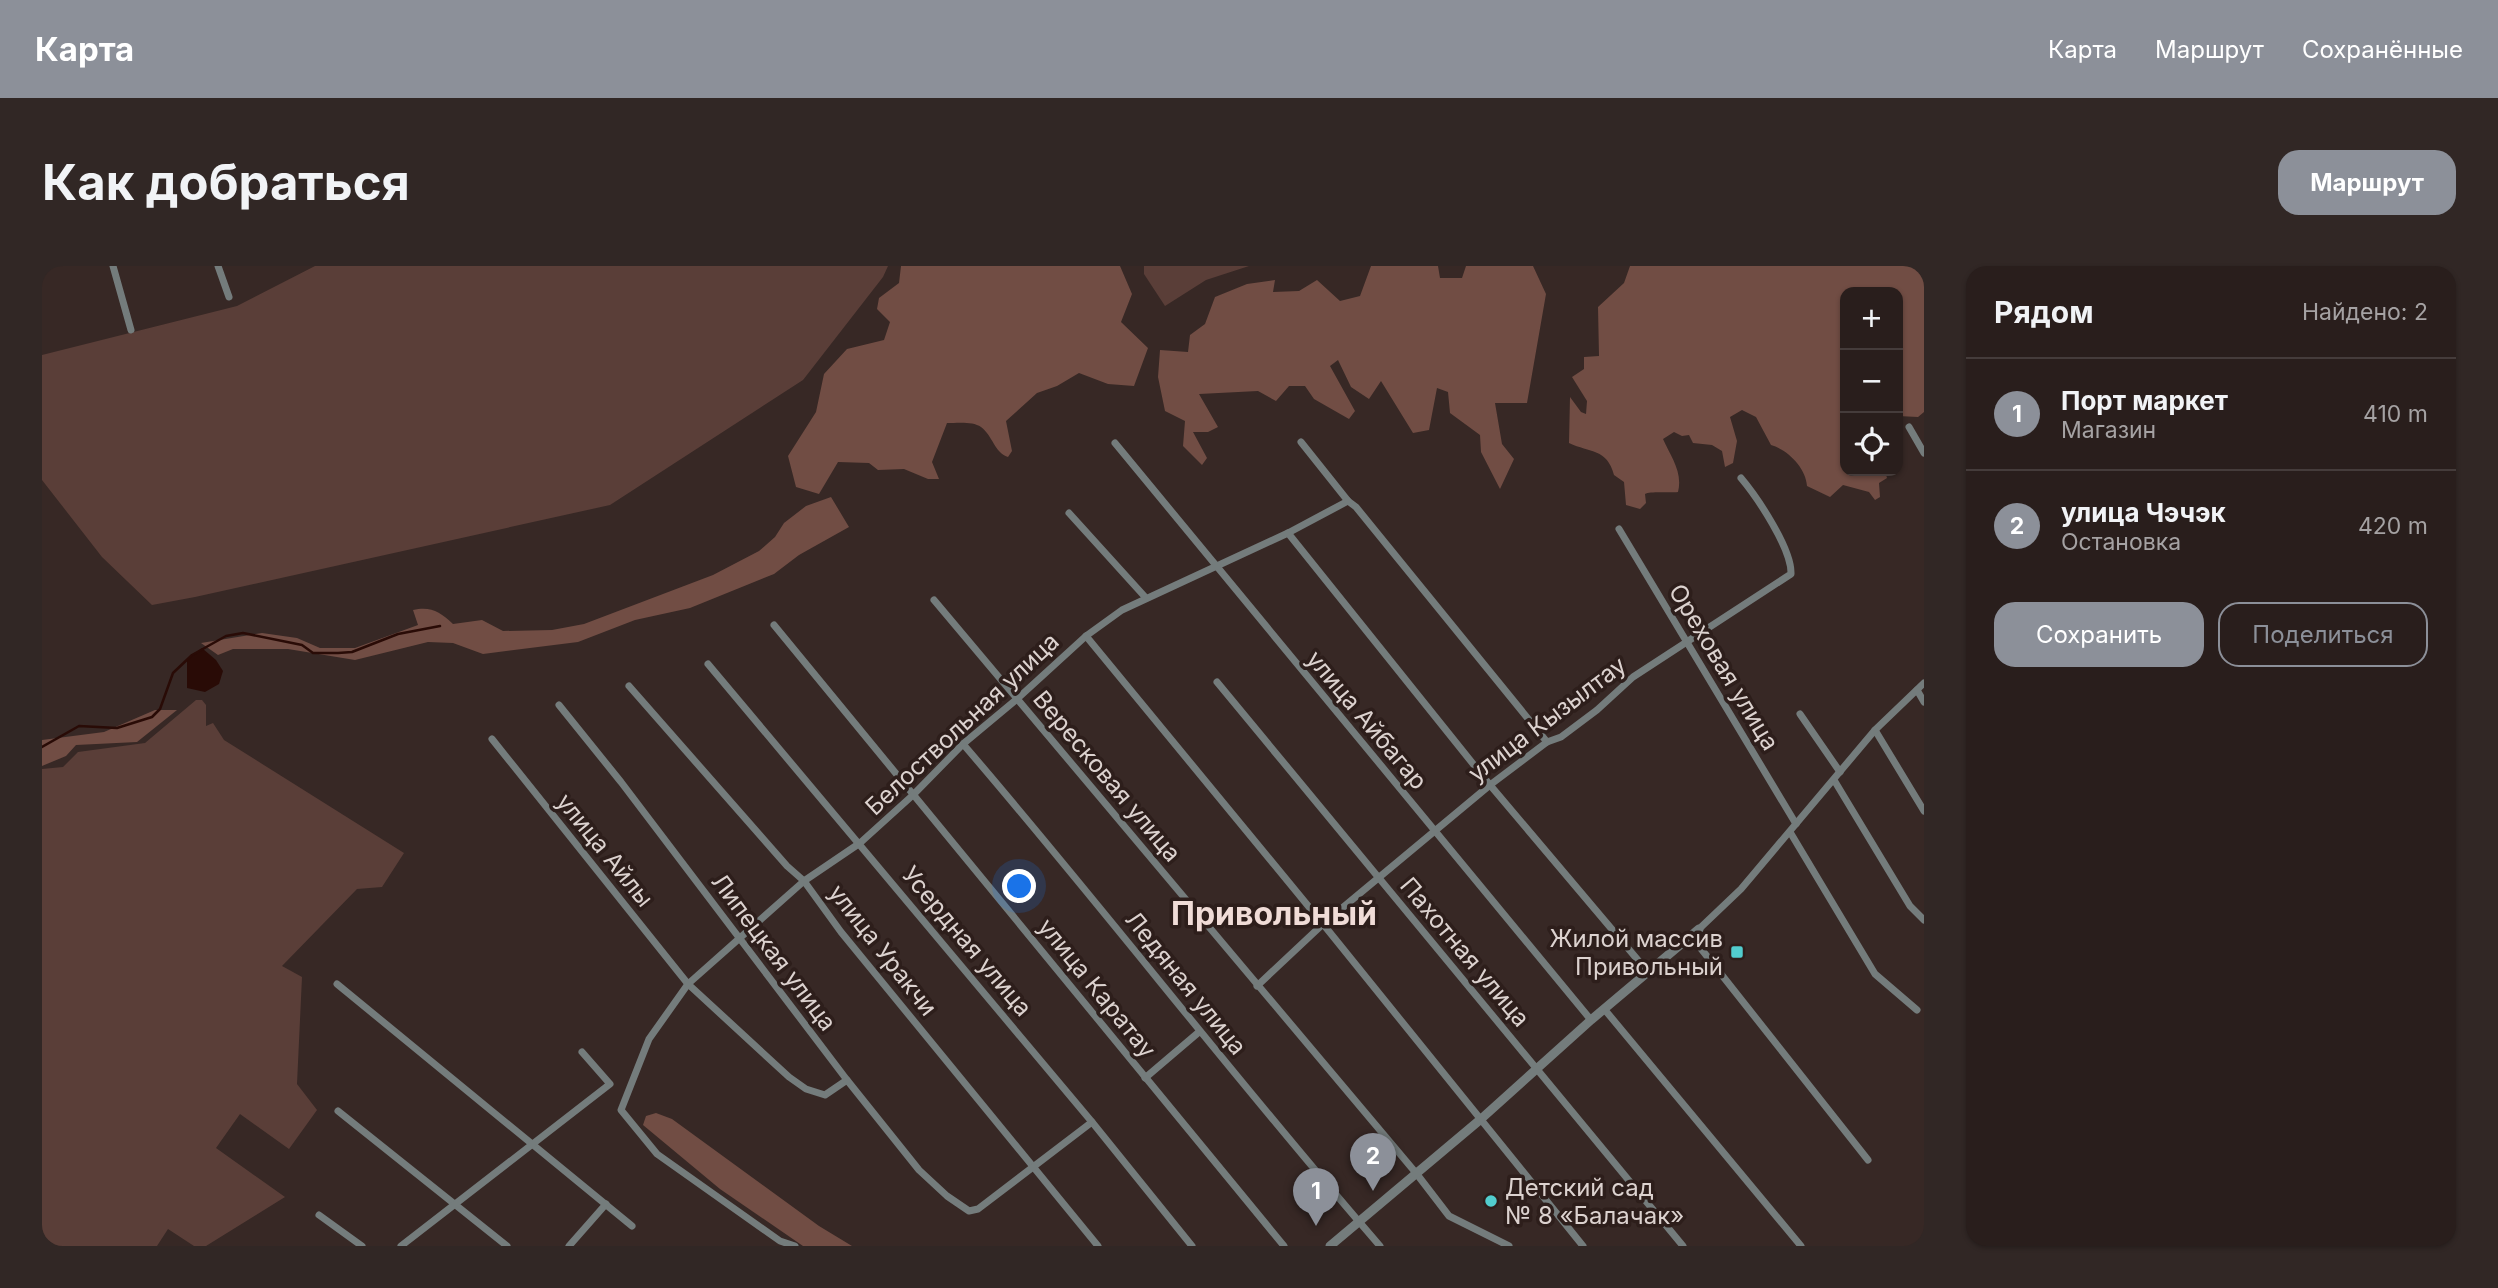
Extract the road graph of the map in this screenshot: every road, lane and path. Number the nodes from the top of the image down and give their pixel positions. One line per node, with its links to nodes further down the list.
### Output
1 (113, 266): 4 (street)
2 (218, 266): 3 (street)
3 (229, 297)
4 (131, 330)
5 (1909, 428): 8 (street)
6 (1301, 442): 10 (street)
7 (1115, 443): 14 (street, улица Айбагар)
8 (1924, 453)
9 (1741, 478): 19 (street, улица Кызылтау)
10 (1348, 501): 13 (street, Белоствольная улица); 31 (street)
11 (1069, 513): 15 (street)
12 (1619, 529): 19 (street, Ореховая улица)
13 (1288, 533): 14 (street, Белоствольная улица); 35 (street)
14 (1214, 565): 15 (street, Белоствольная улица); 39 (street, улица Айбагар)
15 (1146, 598): 18 (street, Белоствольная улица)
16 (934, 600): 25 (street, Вересковая улица)
17 (774, 625): 36 (street, улица Каратау)
18 (1086, 636): 25 (street, Белоствольная улица); 45 (street)
19 (1686, 643): 31 (street, улица Кызылтау); 38 (street, Ореховая улица)
20 (708, 664): 41 (street, Усердная улица)
21 (1217, 682): 42 (street, Пахотная улица)
22 (1924, 684): 24 (street)
23 (629, 686): 43 (street, улица Уракчи)
24 (1917, 690): 26 (street); 29 (street)
25 (1017, 699): 32 (street, Белоствольная улица); 52 (street, Вересковая улица)
26 (1924, 702)
27 (559, 705): 48 (street, Липецкая улица)
28 (1800, 714): 33 (street)
29 (1875, 730): 33 (street); 37 (street)
30 (492, 739): 51 (street, улица Айлы)
31 (1547, 742): 35 (street, улица Кызылтау)
32 (962, 744): 36 (street, Белоствольная улица); 56 (street, Ледяная улица)
33 (1840, 772): 34 (street)
34 (1833, 780): 38 (street); 44 (street)
35 (1490, 785): 39 (street, улица Кызылтау); 49 (street)
36 (913, 795): 41 (street, Белоствольная улица); 59 (street, улица Каратау)
37 (1924, 811)
38 (1796, 824): 40 (street)
39 (1435, 832): 42 (street, улица Кызылтау); 55 (street, улица Айбагар)
40 (1790, 832): 46 (street); 54 (street)
41 (860, 843): 43 (street, Белоствольная улица); 63 (street, Усердная улица)
42 (1379, 878): 45 (street, улица Кызылтау); 58 (street, Пахотная улица)
43 (804, 881): 48 (street, Белоствольная улица); 66 (street, улица Уракчи)
44 (1924, 920)
45 (1323, 924): 52 (street, улица Кызылтау); 62 (street)
46 (1699, 929): 47 (street)
47 (1691, 936): 49 (street); 65 (street)
48 (740, 939): 51 (street, Белоствольная улица); 60 (street, Липецкая улица)
49 (1648, 972): 53 (street)
50 (337, 984): 64 (street)
51 (688, 984): 60 (street, улица Айлы); 77 (street, Белоствольная улица)
52 (1256, 986): 67 (street, Вересковая улица)
53 (1605, 1010): 55 (street); 86 (street)
54 (1917, 1010)
55 (1591, 1020): 58 (street)
56 (1199, 1032): 59 (street); 71 (street, Ледяная улица)
57 (582, 1052): 64 (street)
58 (1537, 1069): 62 (street); 85 (street, Пахотная улица)
59 (1145, 1078): 80 (street, улица Каратау)
60 (847, 1080): 66 (street, Липецкая улица)
61 (338, 1111): 68 (street)
62 (1481, 1119): 67 (street); 84 (street)
63 (1092, 1122): 66 (street); 79 (street, Усердная улица)
64 (534, 1144): 68 (street); 69 (street)
65 (1868, 1160)
66 (1032, 1168): 78 (street, улица Уракчи)
67 (1416, 1173): 71 (street); 83 (street, Вересковая улица)
68 (455, 1204): 74 (street); 75 (street)
69 (606, 1204): 72 (street); 76 (street)
70 (319, 1215): 73 (street)
71 (1358, 1221): 81 (street); 82 (street, Ледяная улица)
72 (632, 1226)
73 (362, 1246)
74 (401, 1246)
75 (507, 1246)
76 (569, 1246)
77 (795, 1246)
78 (1098, 1246)
79 (1192, 1246)
80 (1284, 1246)
81 (1330, 1246)
82 (1380, 1246)
83 (1509, 1246)
84 (1583, 1246)
85 (1683, 1246)
86 (1801, 1246)

